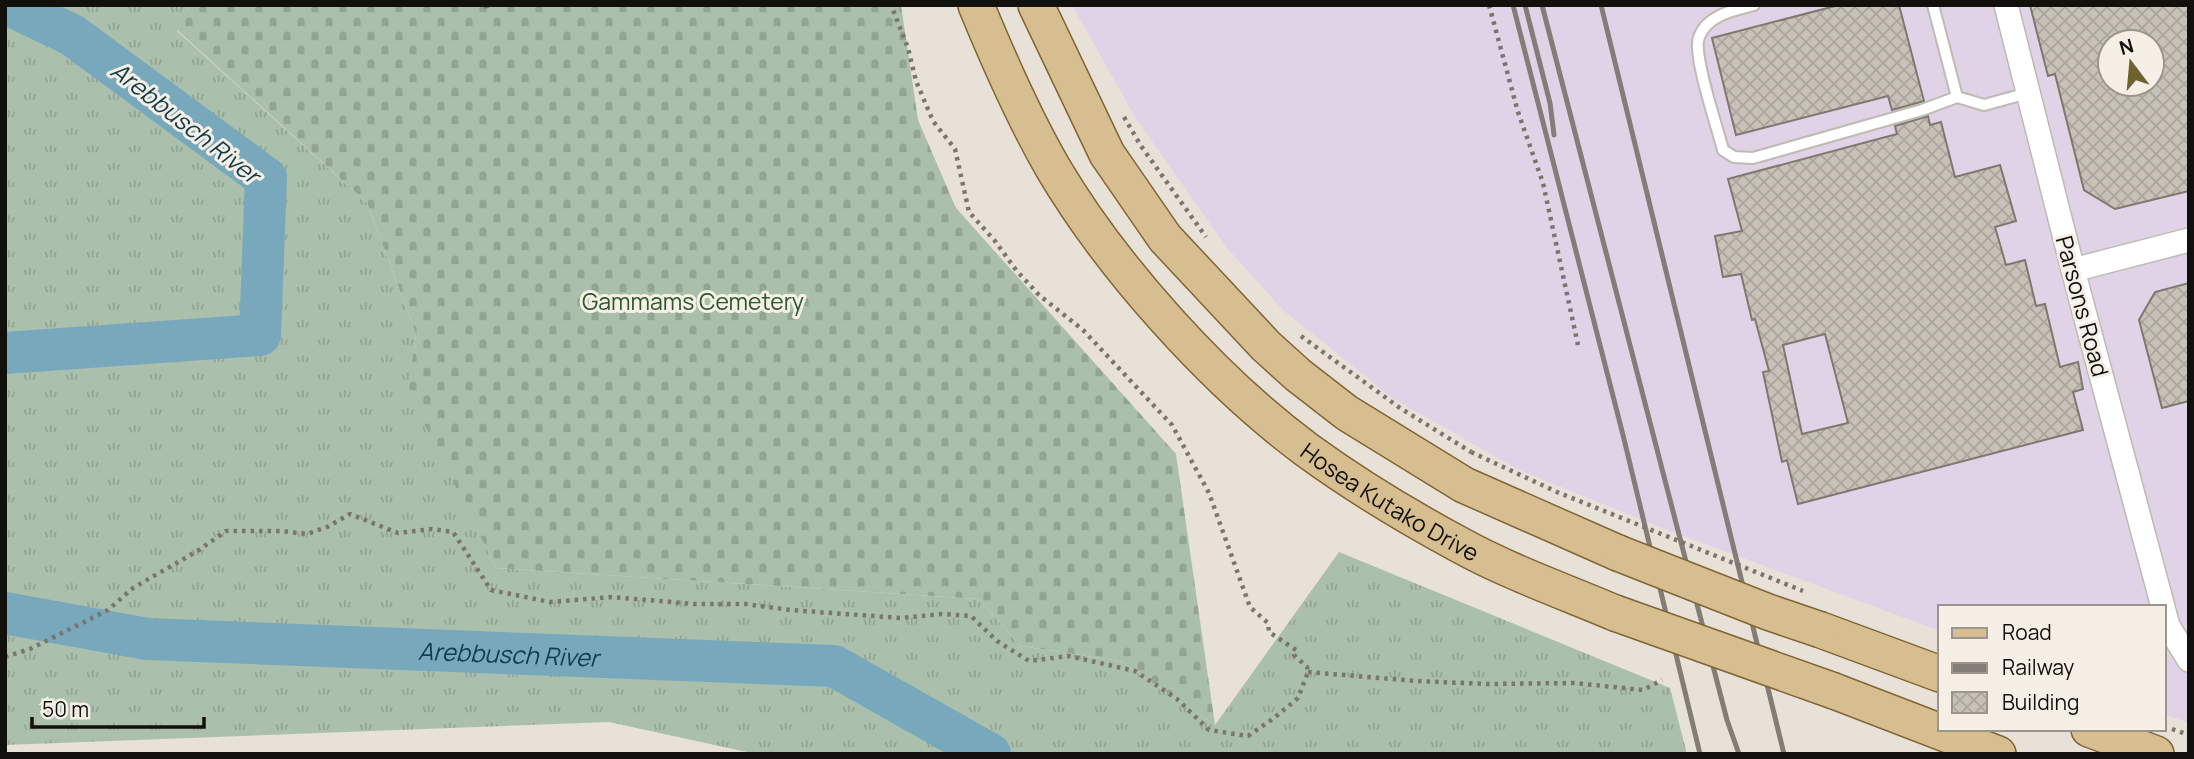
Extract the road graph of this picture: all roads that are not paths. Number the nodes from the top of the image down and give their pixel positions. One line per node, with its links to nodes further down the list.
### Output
1 (976, 5): 14 (main road, Hosea Kutako Drive, bridge)
2 (1036, 5): 13 (main road, bridge)
3 (1754, 5): 7 (lane)
4 (1933, 5): 7 (lane)
5 (2006, 5): 6 (street, Parsons Road)
6 (2028, 93): 7 (lane); 9 (street, Parsons Road)
7 (1957, 97)
8 (2189, 240): 9 (street)
9 (2073, 270): 10 (street, Parsons Road)
10 (2163, 605)
11 (2166, 618): 12 (street, Parsons Road)
12 (2189, 660)
13 (1938, 673)
14 (1938, 731)
15 (1938, 731): 17 (main road, Hosea Kutako Drive, bridge)
16 (2094, 731): 18 (main road)
17 (1998, 754)
18 (2156, 754)

